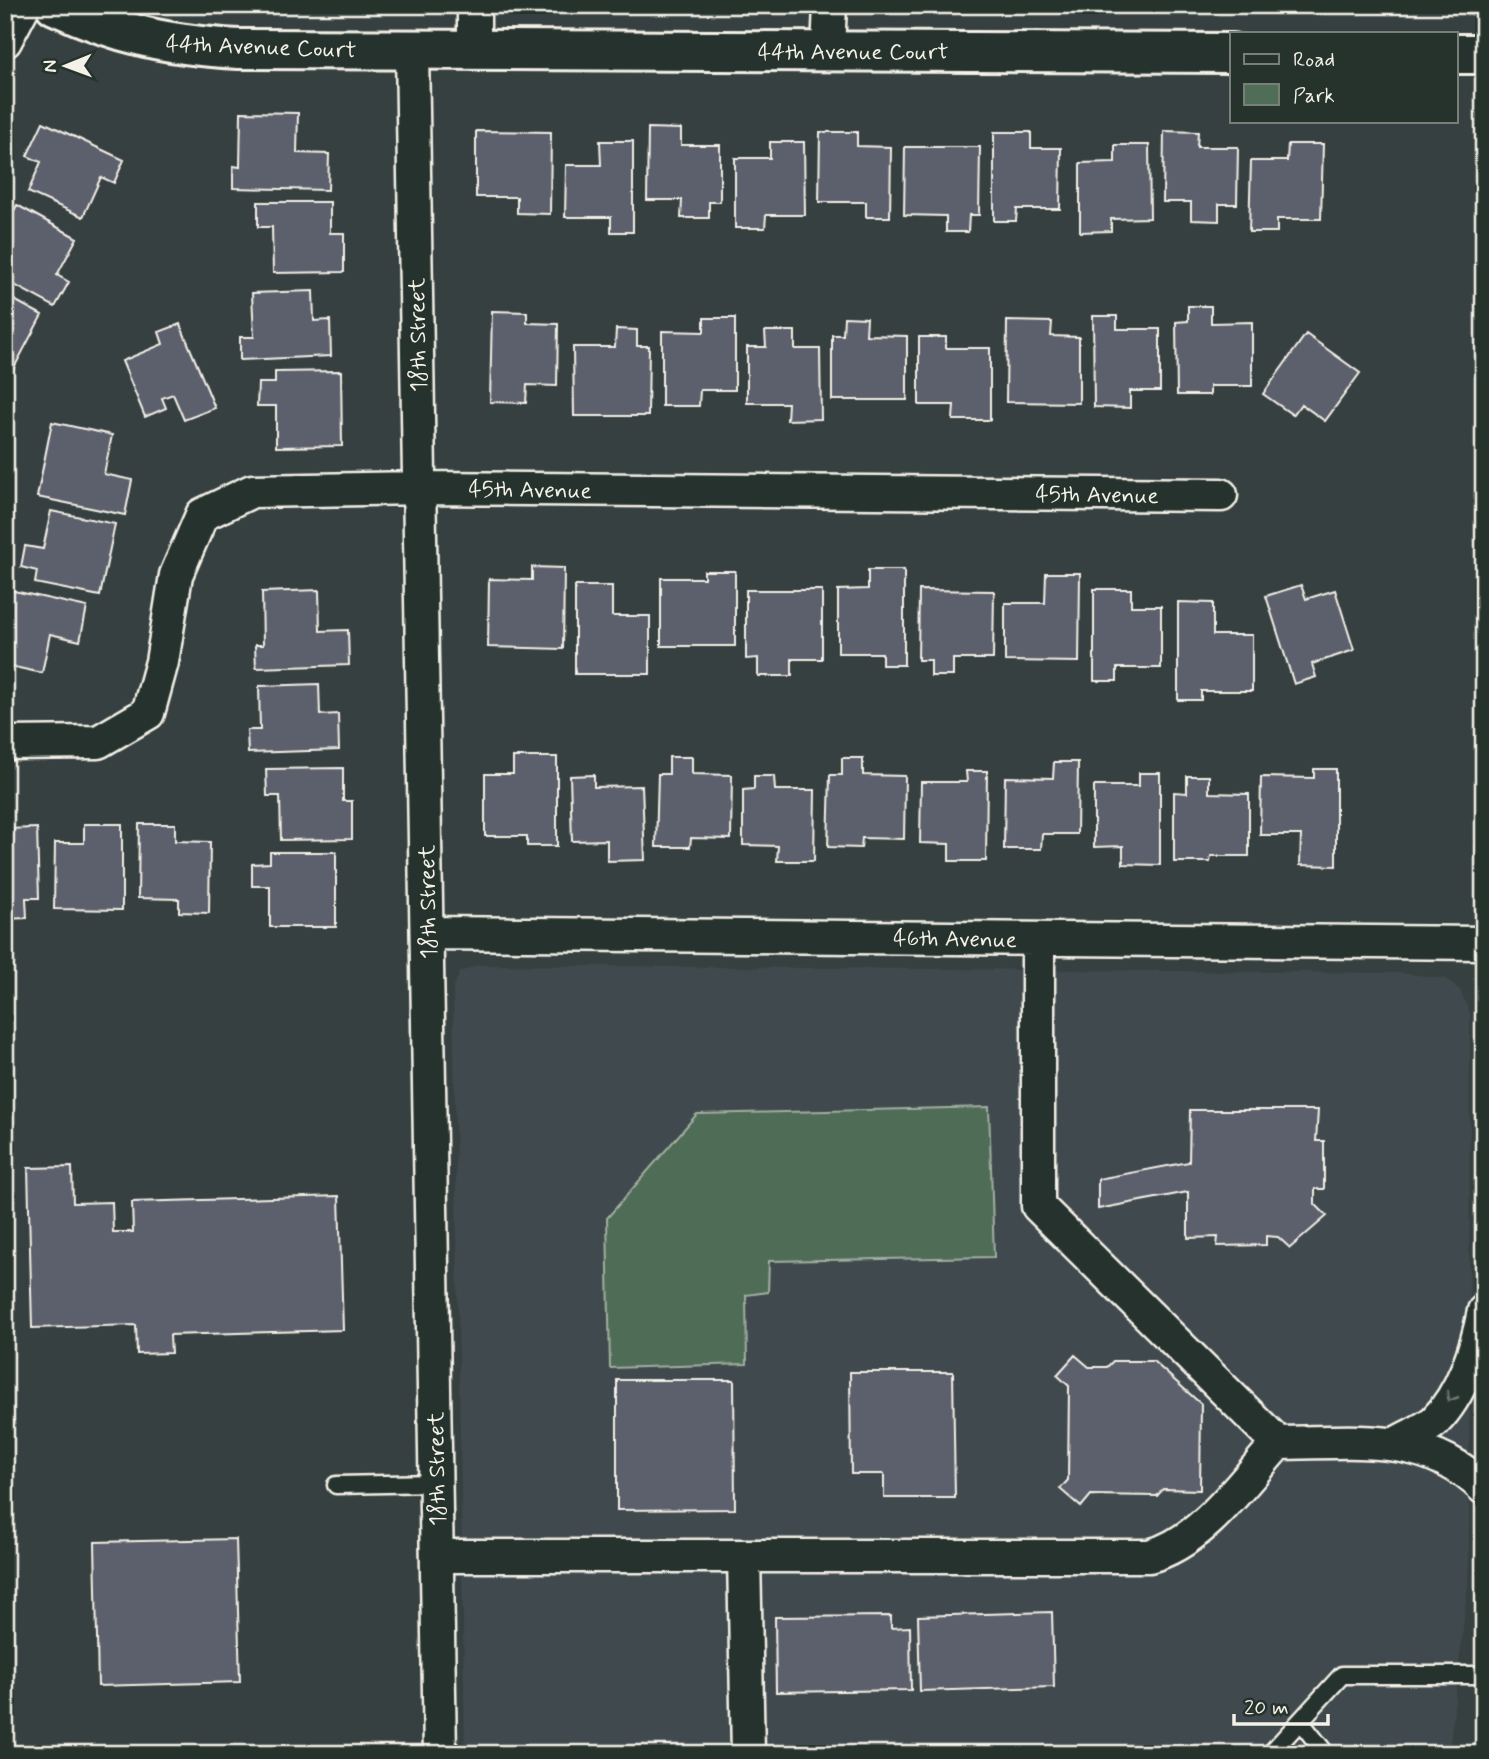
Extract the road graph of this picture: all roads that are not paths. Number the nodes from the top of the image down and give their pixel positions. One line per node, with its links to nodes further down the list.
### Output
1 (24, 5): 5 (street)
2 (55, 5): 6 (street, 44th Avenue Court)
3 (474, 5): 7 (street)
4 (830, 5): 8 (street)
5 (5, 41)
6 (412, 50): 7 (street, 44th Avenue Court); 12 (street, 18th Street)
7 (474, 50): 8 (street, 44th Avenue Court)
8 (828, 50): 9 (street, 44th Avenue Court)
9 (1230, 52)
10 (1458, 54): 11 (street)
11 (1484, 54)
12 (420, 488): 13 (street, 45th Avenue); 14 (street, 45th Avenue); 15 (street, 18th Street)
13 (1221, 495)
14 (5, 743)
15 (427, 933): 16 (street, 46th Avenue); 21 (street, 18th Street)
16 (1038, 939): 17 (street, 46th Avenue); 19 (street)
17 (1484, 943)
18 (1484, 1311): 20 (street, one-way to 20)
19 (1279, 1443): 20 (street); 25 (street)
20 (1396, 1443): 23 (street)
21 (436, 1483): 22 (lane); 24 (street, 18th Street)
22 (336, 1485)
23 (1484, 1488)
24 (437, 1556): 25 (street); 28 (street, 18th Street)
25 (744, 1556): 29 (street)
26 (1484, 1675): 27 (lane)
27 (1300, 1721): 30 (lane); 31 (lane)
28 (440, 1754)
29 (747, 1754)
30 (1270, 1754)
31 (1326, 1754)

